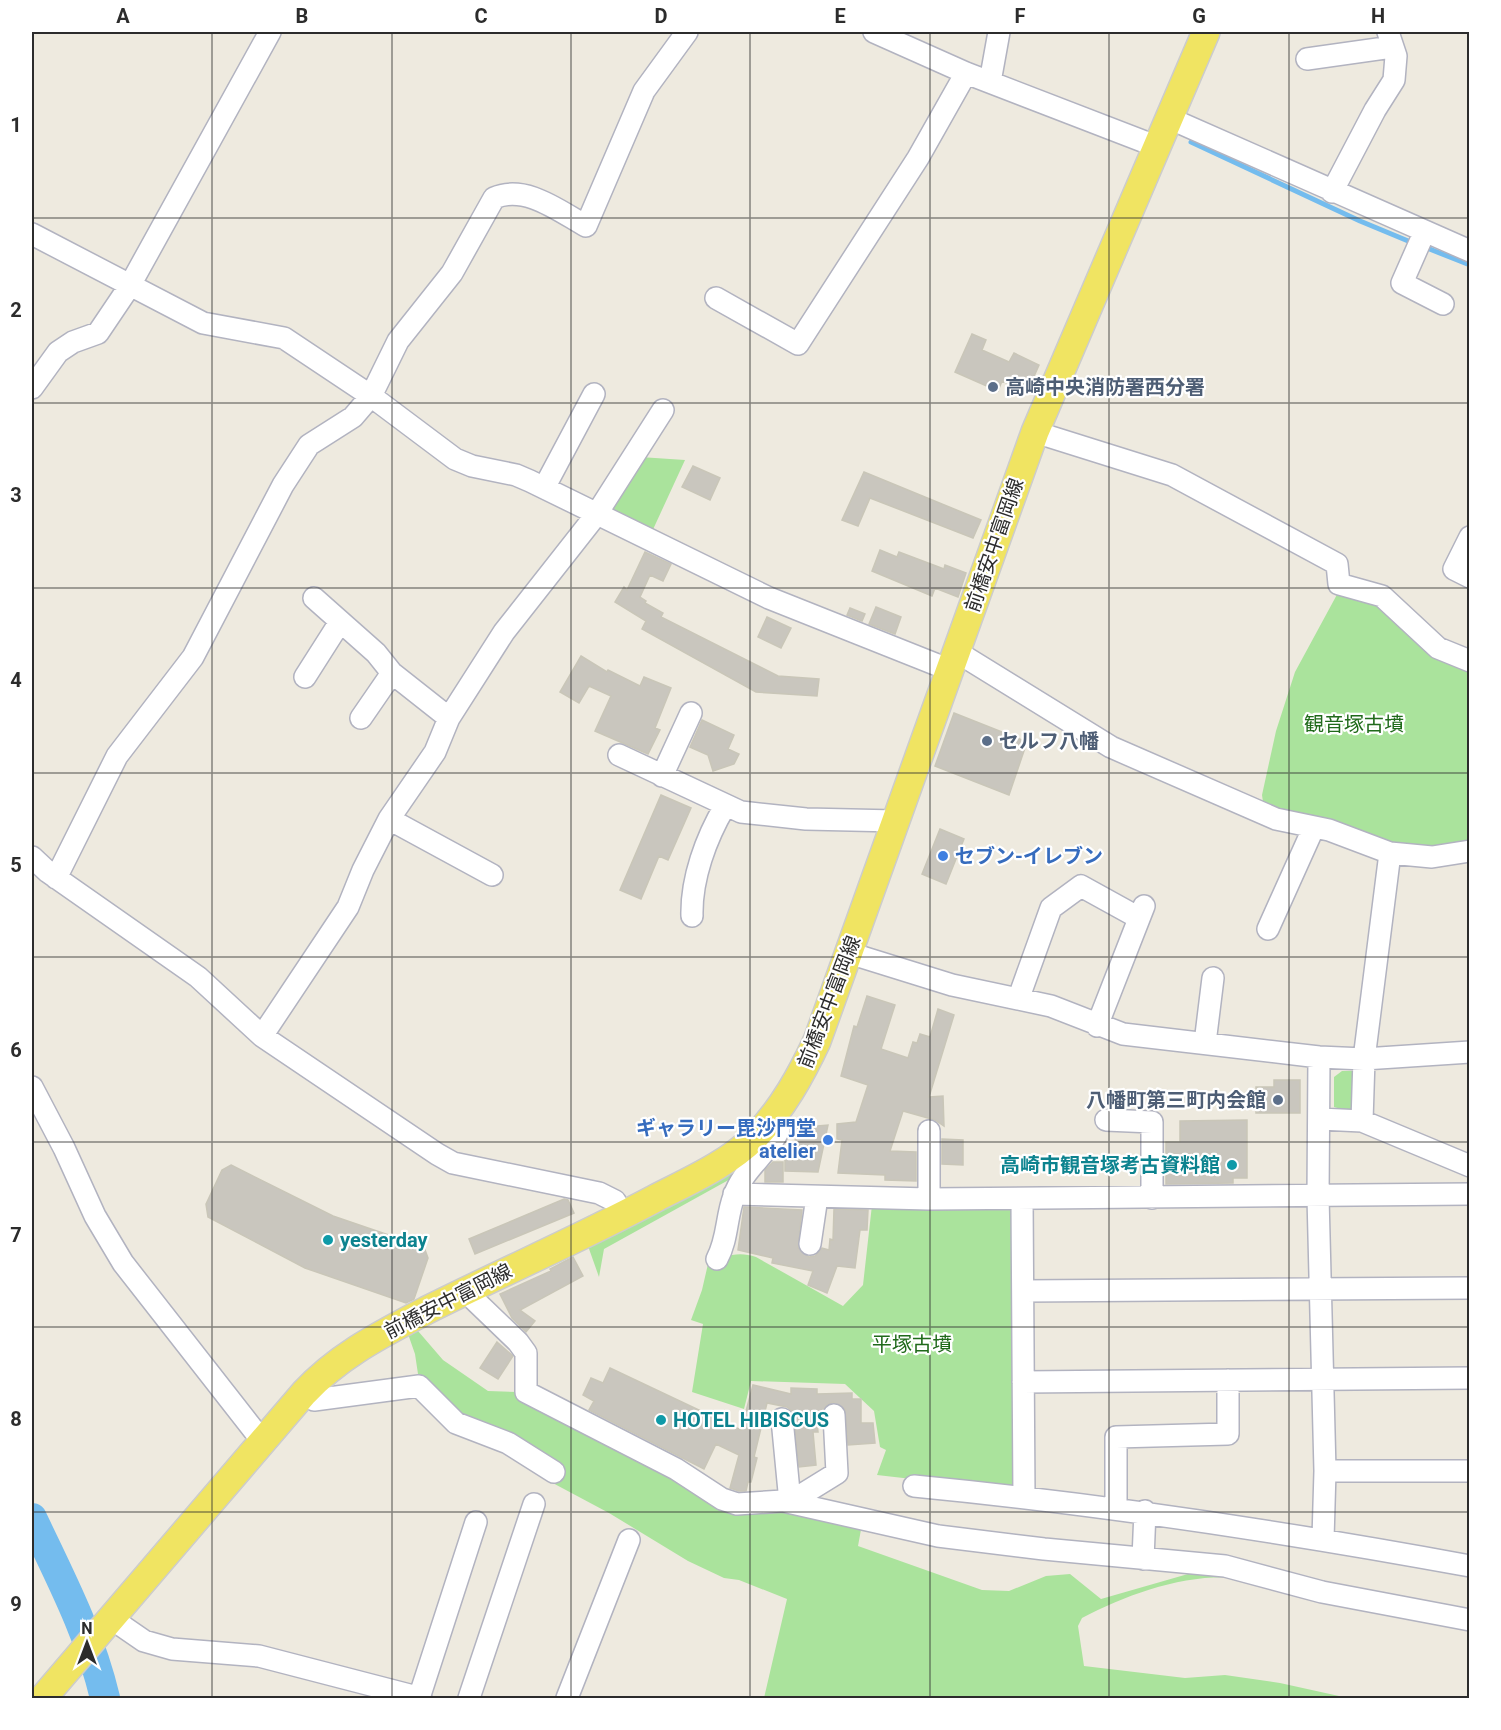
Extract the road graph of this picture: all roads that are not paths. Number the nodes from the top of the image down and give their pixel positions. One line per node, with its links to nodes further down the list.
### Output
1 (270, 32): 17 (street)
2 (687, 32): 22 (street)
3 (874, 32): 6 (street)
4 (999, 32): 10 (street)
5 (1206, 32): 11 (main road, 前橋安中富岡線)
6 (900, 37): 9 (street)
7 (1390, 39): 8 (street); 13 (street)
8 (1307, 59)
9 (966, 73): 10 (street); 18 (street)
10 (990, 82): 12 (street)
11 (1171, 119): 12 (main road, 前橋安中富岡線); 13 (street)
12 (1158, 147): 24 (main road, 前橋安中富岡線)
13 (1332, 192): 14 (street)
14 (1424, 232): 16 (street); 19 (street)
15 (32, 234): 17 (street)
16 (1470, 251)
17 (129, 286): 20 (street); 22 (street)
18 (716, 298)
19 (1443, 304)
20 (32, 388)
21 (594, 394): 25 (street)
22 (371, 396): 25 (street); 48 (street)
23 (663, 410): 26 (street)
24 (1035, 432): 31 (main road, 前橋安中富岡線); 32 (street)
25 (544, 488): 26 (street)
26 (596, 515): 31 (street); 37 (street)
27 (1470, 537): 28 (street)
28 (1470, 577)
29 (314, 598): 30 (street)
30 (340, 622): 33 (street); 34 (street)
31 (953, 661): 42 (main road, 前橋安中富岡線); 43 (street)
32 (1470, 661)
33 (392, 673): 36 (street); 37 (street)
34 (305, 676)
35 (691, 713): 39 (street)
36 (361, 718)
37 (449, 718): 41 (street)
38 (619, 756): 39 (street)
39 (662, 776): 40 (street)
40 (725, 806): 42 (street); 49 (street)
41 (388, 819): 47 (street); 55 (street)
42 (896, 821): 51 (main road, 前橋安中富岡線)
43 (1313, 828): 45 (street); 50 (street)
44 (1470, 851): 45 (street)
45 (1390, 853): 59 (street)
46 (32, 857): 48 (street)
47 (492, 875)
48 (56, 878): 55 (street)
49 (692, 916)
50 (1268, 929)
51 (849, 953): 53 (street); 61 (main road, 前橋安中富岡線)
52 (1213, 978): 56 (street)
53 (1019, 997): 54 (street); 54 (street)
54 (1097, 1026): 56 (street)
55 (262, 1036): 74 (street)
56 (1205, 1043): 58 (street)
57 (1470, 1052): 59 (street)
58 (1319, 1057): 59 (street); 62 (street)
59 (1364, 1059): 64 (street)
60 (32, 1087): 88 (street)
61 (772, 1118): 67 (street); 74 (main road, 前橋安中富岡線)
62 (1320, 1119): 64 (street); 70 (street)
63 (1106, 1120): 71 (street)
64 (1362, 1121): 66 (street)
65 (929, 1131): 73 (street)
66 (1470, 1166)
67 (734, 1194): 69 (street); 76 (street)
68 (1470, 1194): 70 (street)
69 (817, 1197): 73 (street); 75 (street)
70 (1318, 1197): 71 (street); 77 (street)
71 (1152, 1198): 72 (street)
72 (1022, 1199): 73 (street); 80 (street)
73 (929, 1200)
74 (623, 1216): 79 (main road, 前橋安中富岡線)
75 (810, 1244)
76 (717, 1259)
77 (1321, 1288): 78 (street); 80 (street); 83 (street)
78 (1470, 1288)
79 (465, 1291): 85 (main road, 前橋安中富岡線); 94 (street)
80 (1024, 1291): 84 (street)
81 (1470, 1378): 83 (street)
82 (1228, 1380): 83 (street); 84 (street); 96 (street)
83 (1324, 1380): 89 (street)
84 (1023, 1382): 93 (street)
85 (303, 1393): 88 (main road, 前橋安中富岡線); 91 (street)
86 (834, 1415): 94 (street)
87 (782, 1419): 94 (street)
88 (263, 1442): 103 (main road, 前橋安中富岡線)
89 (1325, 1471): 90 (street); 99 (street)
90 (1470, 1471)
91 (554, 1472)
92 (914, 1486): 93 (street)
93 (1024, 1497): 96 (street)
94 (790, 1502): 101 (street)
95 (534, 1504): 107 (street)
96 (1116, 1508): 97 (street)
97 (1145, 1511): 99 (street); 101 (street)
98 (476, 1522): 106 (street)
99 (1323, 1539): 102 (street)
100 (629, 1540): 108 (street)
101 (1143, 1559): 104 (street)
102 (1470, 1566)
103 (112, 1619): 105 (main road, 前橋安中富岡線); 106 (street)
104 (1470, 1620)
105 (43, 1698)
106 (420, 1698)
107 (468, 1698)
108 (567, 1698)

